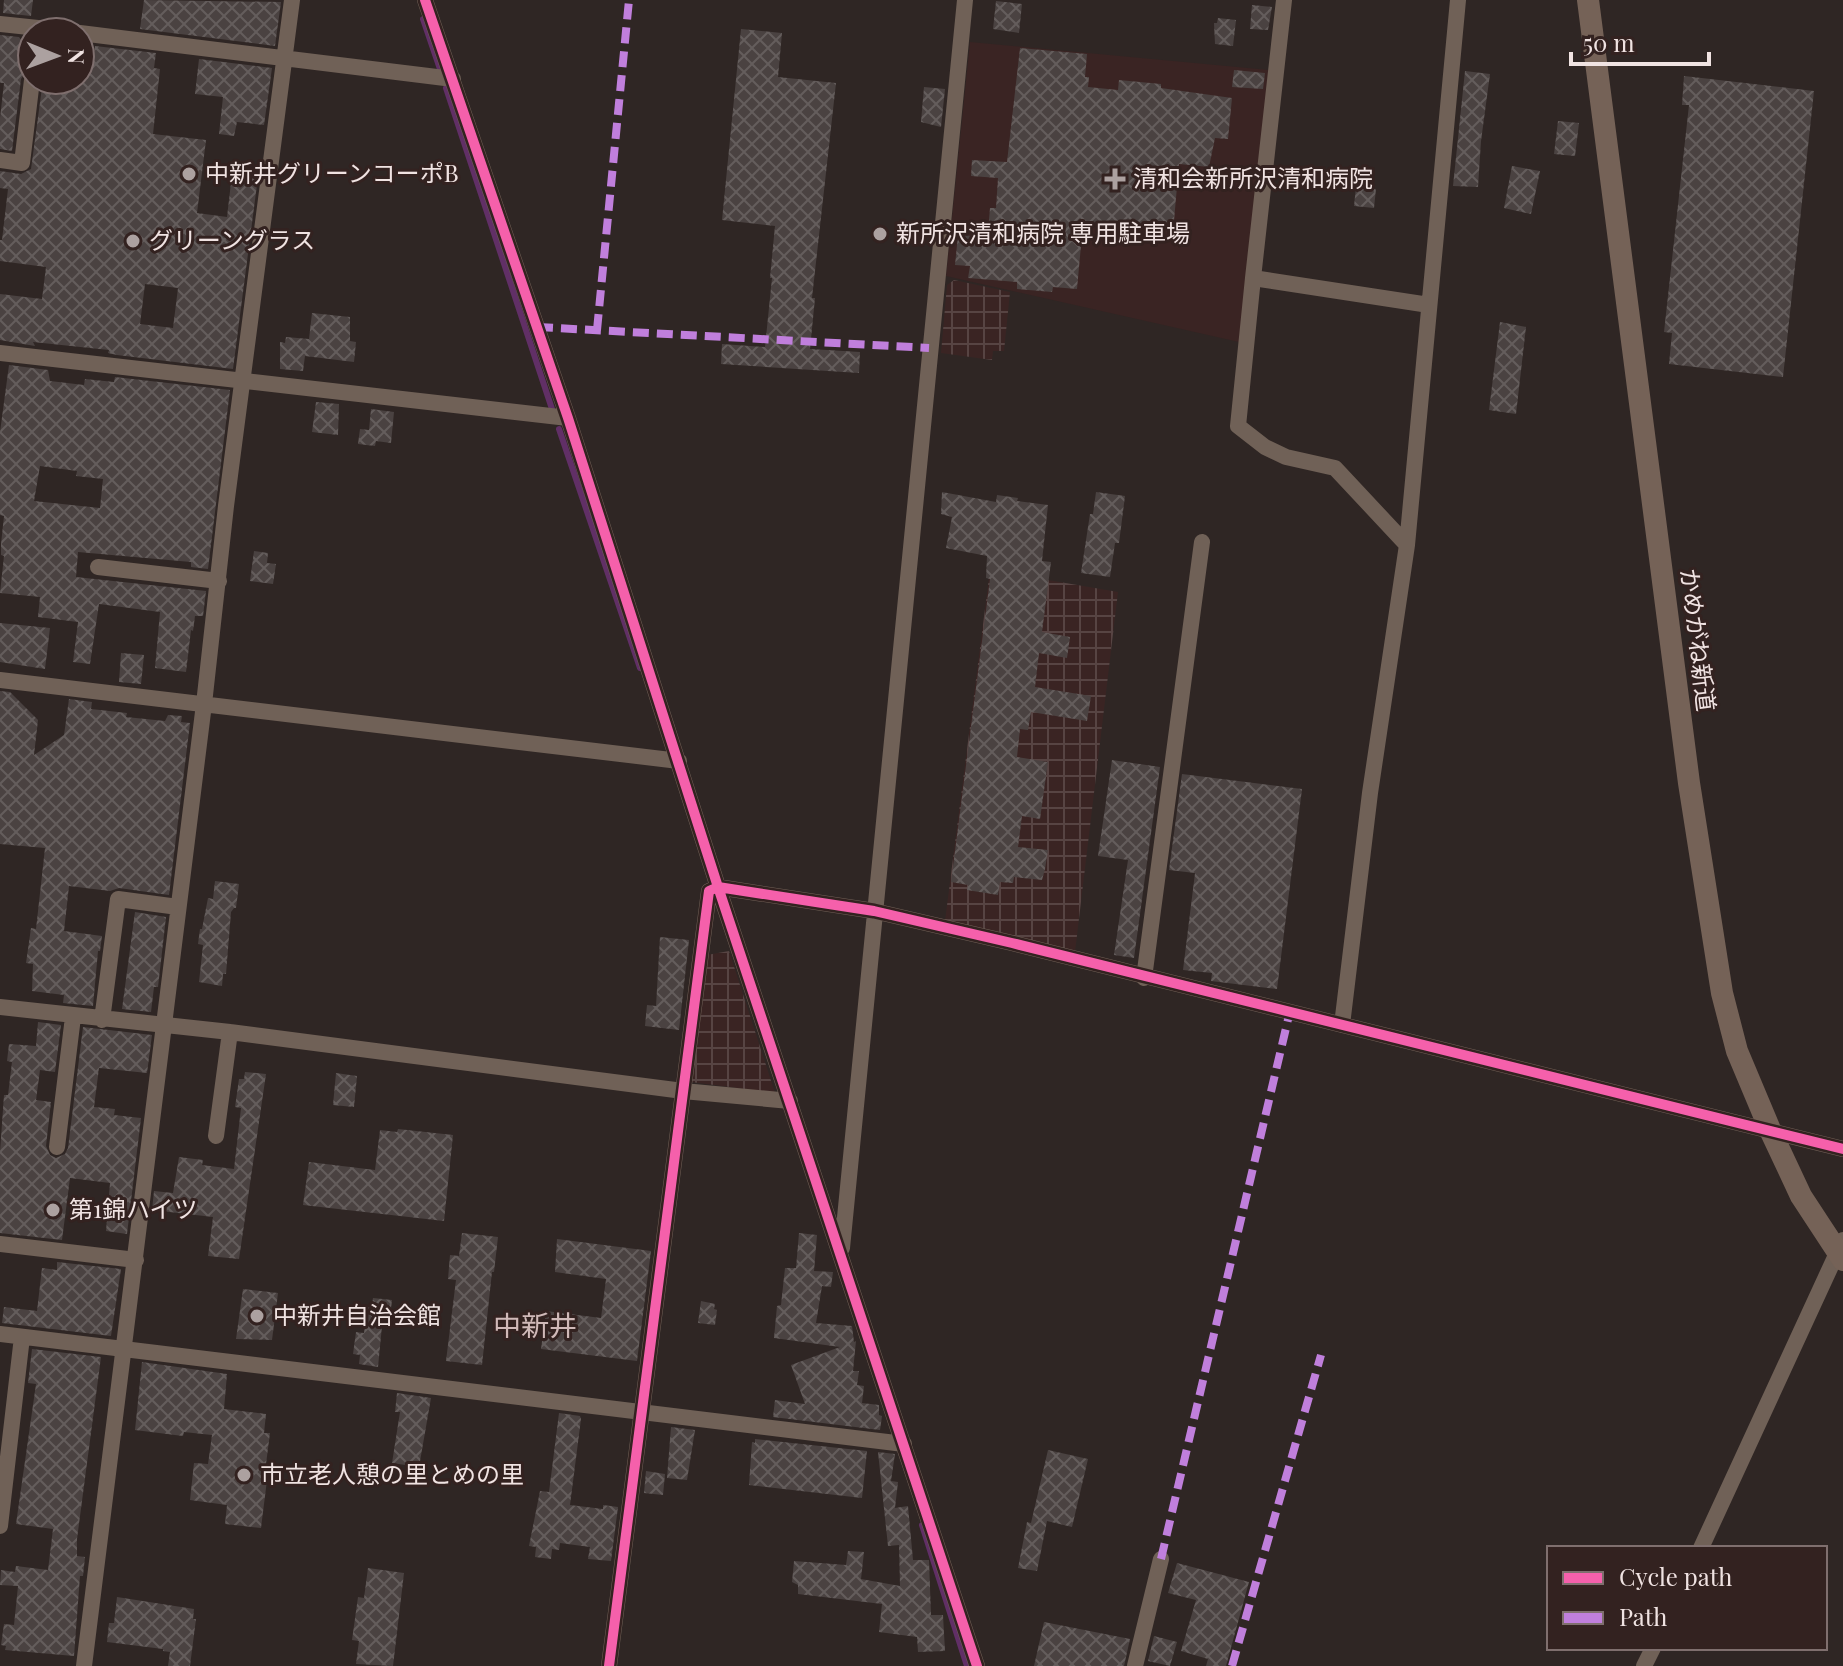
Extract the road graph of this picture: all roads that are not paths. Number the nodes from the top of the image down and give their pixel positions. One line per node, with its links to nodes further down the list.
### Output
1 (292, 0): 8 (street)
2 (425, 0): 9 (street)
3 (965, 0): 26 (street)
4 (1284, 0): 12 (street)
5 (1458, 0): 13 (street)
6 (1588, 0): 37 (street, かめがね新道)
7 (96, 34): 8 (street)
8 (284, 59): 9 (street); 15 (street)
9 (453, 79): 16 (street)
10 (30, 96): 11 (street)
11 (0, 160)
12 (1253, 278): 13 (street); 18 (street)
13 (1429, 305): 18 (street)
14 (0, 353): 15 (street)
15 (243, 382): 16 (street); 20 (street)
16 (568, 418): 23 (street)
17 (1202, 542): 27 (street)
18 (1407, 545): 32 (street)
19 (98, 567): 20 (street)
20 (219, 581): 22 (street)
21 (0, 680): 22 (street)
22 (204, 704): 23 (street); 25 (street)
23 (679, 761): 24 (street)
24 (718, 887): 26 (street); 35 (street); 36 (street)
25 (178, 907): 31 (street); 33 (street)
26 (874, 911): 27 (street); 43 (street)
27 (1144, 978): 32 (street)
28 (0, 1007): 29 (street); 30 (street)
29 (0, 1015)
30 (73, 1017): 31 (street); 39 (street)
31 (102, 1020): 33 (street)
32 (1342, 1025): 37 (street)
33 (163, 1026): 34 (street); 44 (street)
34 (230, 1032): 35 (street); 38 (street)
35 (683, 1091): 36 (street); 48 (street)
36 (790, 1101): 43 (street)
37 (1771, 1132): 40 (street); 42 (street, かめがね新道)
38 (216, 1136)
39 (57, 1147)
40 (1843, 1149)
41 (0, 1244): 44 (street)
42 (1841, 1251): 51 (street)
43 (841, 1255): 49 (street)
44 (136, 1260): 47 (street)
45 (0, 1334): 46 (street)
46 (22, 1337): 47 (street); 50 (street)
47 (124, 1347): 48 (street); 53 (street)
48 (641, 1413): 49 (street); 54 (street)
49 (904, 1444): 55 (street)
50 (0, 1526)
51 (1702, 1546)
52 (1161, 1559): 56 (street)
53 (84, 1666)
54 (609, 1666)
55 (977, 1666)
56 (1135, 1666)

